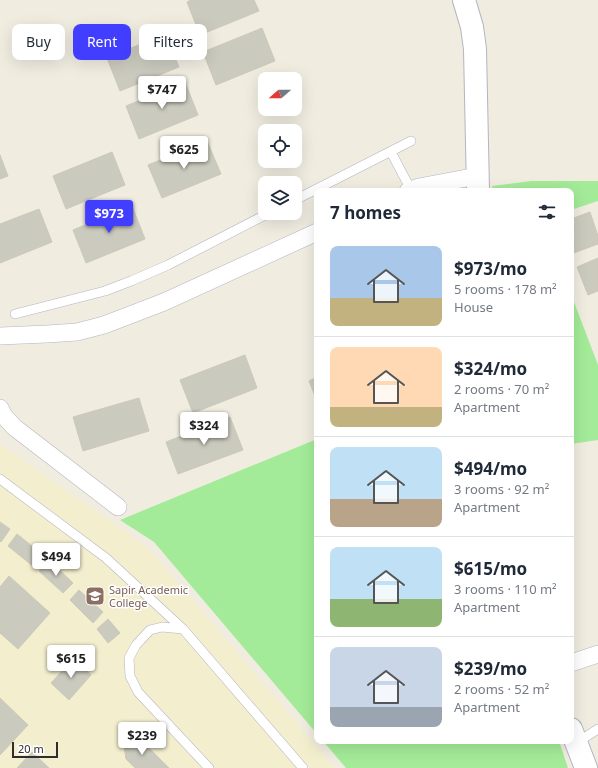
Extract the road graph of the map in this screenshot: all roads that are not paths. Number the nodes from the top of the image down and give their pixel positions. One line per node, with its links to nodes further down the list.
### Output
1 (464, 0): 4 (street)
2 (411, 141): 3 (lane)
3 (391, 152): 5 (lane); 6 (lane)
4 (478, 183): 7 (street)
5 (319, 188)
6 (408, 188)
7 (417, 188)
8 (314, 190): 9 (lane)
9 (302, 196)
10 (258, 219): 12 (lane)
11 (314, 233): 13 (street)
12 (15, 314)
13 (0, 336)
14 (0, 408): 16 (street)
15 (0, 479): 17 (lane)
16 (118, 507)
17 (182, 629): 23 (lane); 24 (lane)
18 (598, 654): 19 (street)
19 (574, 662)
20 (598, 729): 21 (lane)
21 (574, 736)
22 (574, 738): 25 (street)
23 (209, 768)
24 (303, 768)
25 (586, 768)

